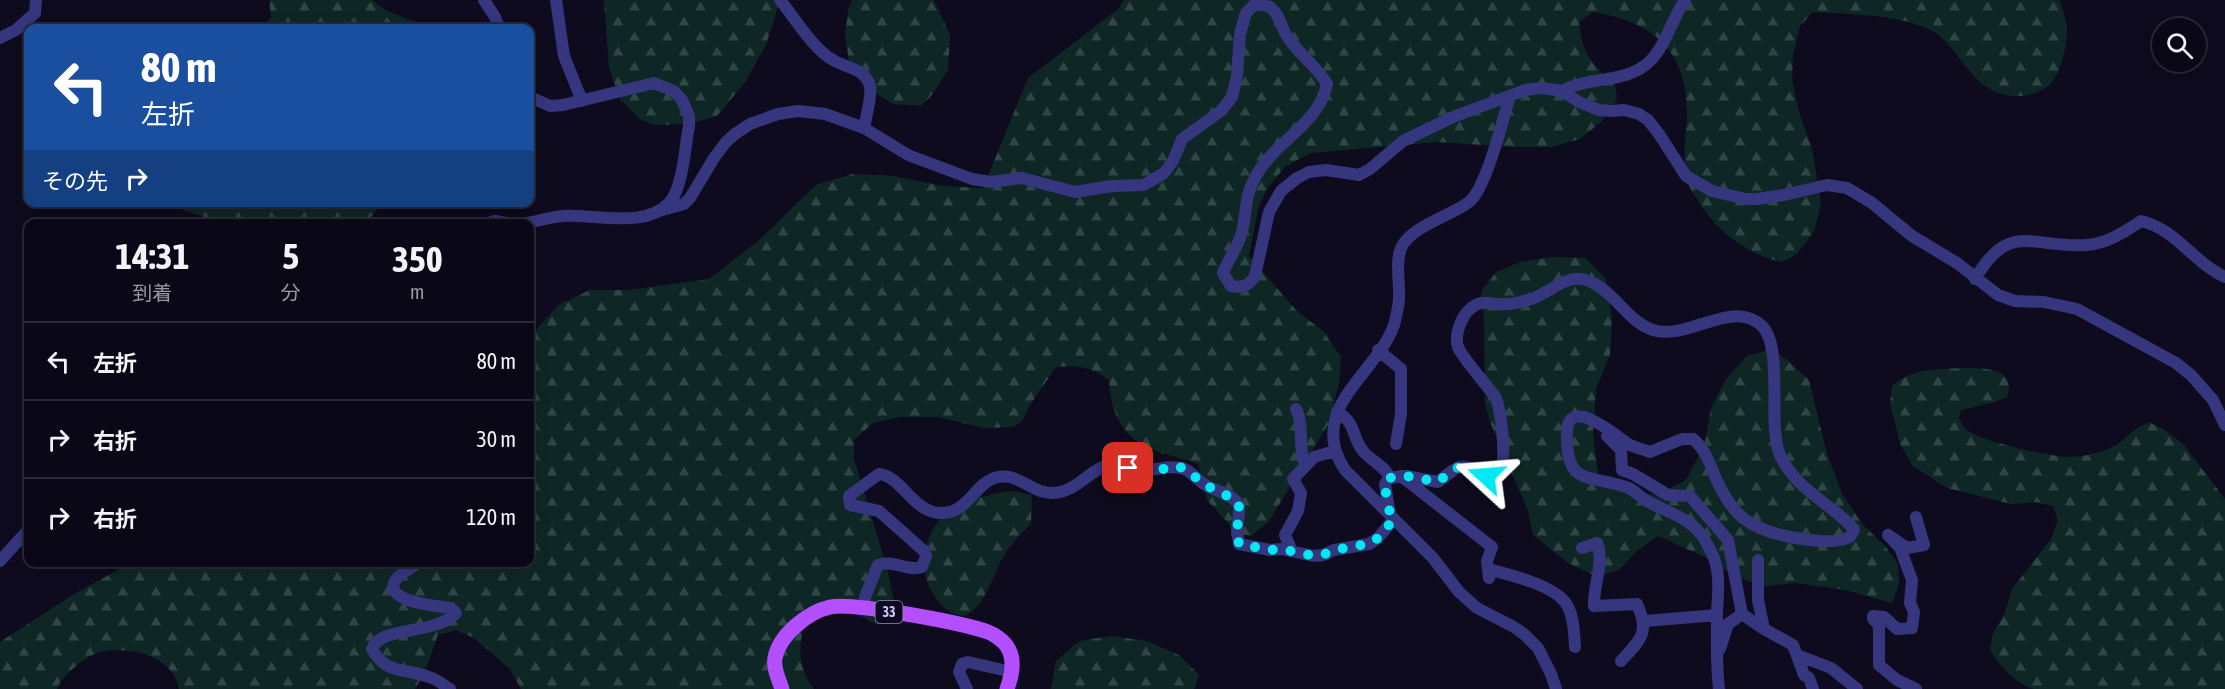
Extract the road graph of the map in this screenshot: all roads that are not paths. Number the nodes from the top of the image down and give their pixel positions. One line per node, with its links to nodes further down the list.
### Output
1 (36, 0): 7 (street)
2 (484, 0): 6 (street)
3 (556, 0): 11 (street)
4 (780, 0): 12 (street)
5 (1685, 0): 8 (street)
6 (498, 24)
7 (0, 38)
8 (1562, 91): 9 (street); 16 (street)
9 (1510, 96): 12 (street); 17 (street)
10 (534, 99): 11 (street)
11 (582, 100): 13 (street)
12 (864, 128): 13 (street)
13 (659, 211): 14 (street)
14 (534, 222)
15 (2225, 277): 16 (street)
16 (1975, 279): 20 (street)
17 (1378, 350): 19 (street); 22 (street)
18 (1296, 409): 24 (street)
19 (1337, 412): 23 (street); 25 (street)
20 (2225, 425)
21 (1610, 429): 25 (street); 35 (street); 36 (street)
22 (1396, 444)
23 (1335, 451): 24 (street); 26 (street)
24 (1305, 464): 30 (street)
25 (1396, 477): 26 (street); 39 (street)
26 (1392, 517): 30 (street); 48 (street)
27 (1916, 517): 52 (street)
28 (24, 534): 32 (street)
29 (1582, 548): 37 (street)
30 (1292, 551): 34 (street)
31 (1758, 560): 38 (street)
32 (0, 561)
33 (412, 567): 44 (street)
34 (864, 608): 43 (main road, 33); 45 (main road, 33)
35 (1742, 614): 38 (street); 42 (street)
36 (1717, 615): 37 (street); 42 (street)
37 (1645, 621): 41 (street)
38 (1764, 629): 40 (street)
39 (1575, 647)
40 (1797, 655): 50 (street); 51 (street)
41 (1621, 661)
42 (1716, 662): 49 (street)
43 (1012, 672): 46 (street); 47 (main road)
44 (450, 689)
45 (782, 689)
46 (967, 689)
47 (1007, 689)
48 (1556, 689)
49 (1719, 689)
50 (1813, 689)
51 (1857, 689)
52 (1916, 689)

